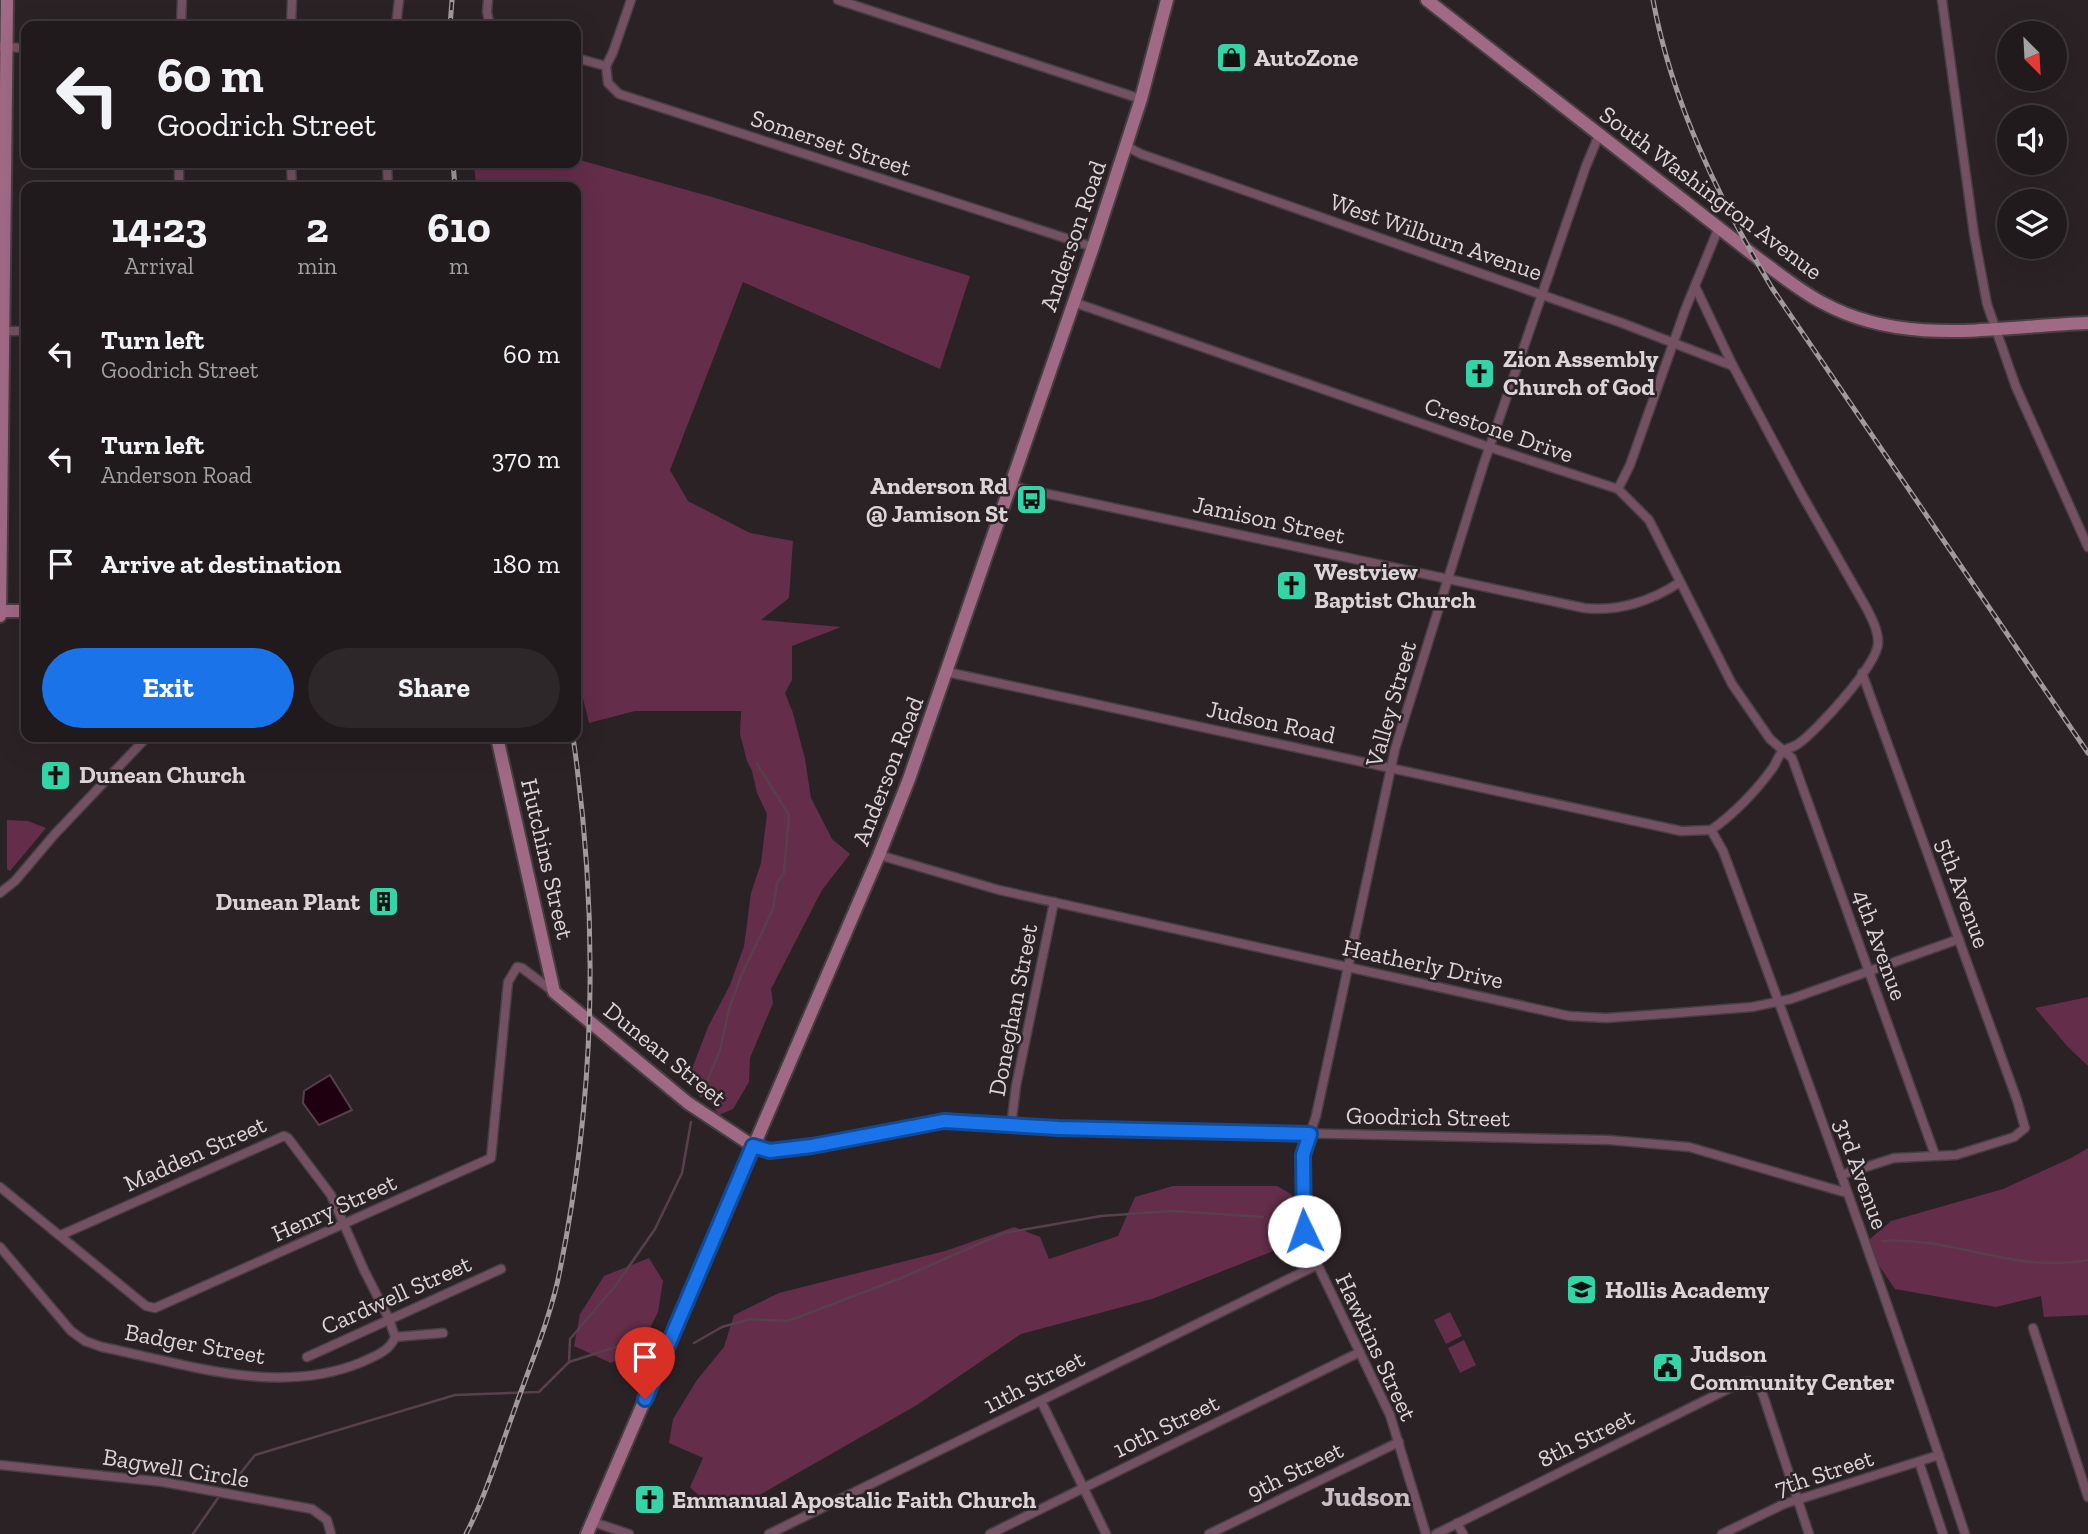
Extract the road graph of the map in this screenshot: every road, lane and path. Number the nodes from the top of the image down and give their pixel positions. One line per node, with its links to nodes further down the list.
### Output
1 (7, 0): 15 (main road)
2 (182, 0): 11 (street)
3 (292, 0): 12 (street)
4 (399, 0): 13 (street)
5 (488, 0): 14 (street)
6 (631, 0): 18 (street)
7 (838, 0): 19 (street)
8 (1167, 0): 19 (main road, Anderson Road)
9 (1427, 0): 20 (main road, South Washington Avenue)
10 (1942, 0): 28 (street)
11 (181, 21)
12 (291, 21)
13 (397, 21)
14 (489, 21)
15 (3, 47): 16 (street); 29 (main road)
16 (21, 48)
17 (581, 59): 18 (street)
18 (606, 66): 23 (street, Somerset Street)
19 (1141, 99): 21 (main road, Anderson Road)
20 (1600, 135): 22 (main road, South Washington Avenue); 25 (street, Valley Street)
21 (1126, 146): 23 (main road, Anderson Road); 25 (street, West Wilburn Avenue)
22 (1719, 227): 24 (street); 28 (main road, South Washington Avenue)
23 (1093, 247): 26 (main road, Anderson Road)
24 (1695, 286): 31 (street); 32 (street)
25 (1543, 295): 31 (street, West Wilburn Avenue); 33 (street, Valley Street)
26 (1073, 302): 33 (street, Crestone Drive); 34 (main road, Anderson Road)
27 (2088, 323): 28 (main road, South Washington Avenue)
28 (1995, 329): 36 (street)
29 (2, 331): 30 (street); 40 (main road)
30 (21, 331)
31 (1673, 342): 32 (street, West Wilburn Avenue); 35 (street)
32 (1733, 366): 42 (street)
33 (1489, 447): 35 (street, Crestone Drive); 37 (street, Valley Street)
34 (1011, 486): 37 (street, Jamison Street); 41 (main road, Anderson Road)
35 (1618, 489): 38 (street, Crestone Drive)
36 (2088, 547)
37 (1449, 578): 38 (street, Jamison Street); 46 (street, Valley Street)
38 (1680, 583): 45 (street, Crestone Drive)
39 (21, 612): 40 (main road)
40 (0, 614)
41 (947, 672): 46 (street, Judson Road); 48 (main road, Anderson Road)
42 (1862, 673): 45 (street); 51 (street, 5th Avenue)
43 (142, 742): 49 (street)
44 (498, 742): 54 (main road, Hutchins Street)
45 (1783, 751): 47 (street); 53 (street, 4th Avenue)
46 (1391, 768): 47 (street, Judson Road); 52 (street, Valley Street)
47 (1711, 830): 55 (street, 3rd Avenue)
48 (879, 855): 50 (street, Heatherly Drive); 58 (main road, Anderson Road)
49 (0, 892)
50 (1054, 902): 52 (street, Heatherly Drive); 56 (street, Doneghan Street)
51 (1959, 939): 53 (street, Heatherly Drive); 59 (street, 5th Avenue)
52 (1347, 968): 55 (street, Heatherly Drive); 57 (street, Valley Street)
53 (1869, 972): 55 (street, Heatherly Drive); 59 (street, 4th Avenue)
54 (554, 992): 58 (main road, Dunean Street); 63 (street, Henry Street)
55 (1778, 1002): 60 (street, 3rd Avenue)
56 (1011, 1126): 57 (street, Goodrich Street); 58 (street, Goodrich Street)
57 (1310, 1134): 62 (street, Goodrich Street); 66 (street, Hawkins Street)
58 (753, 1146): 83 (main road, Anderson Road)
59 (1935, 1155): 60 (street)
60 (1841, 1175): 62 (street, 3rd Avenue)
61 (0, 1186): 64 (street, Henry Street)
62 (1847, 1193): 76 (street, 3rd Avenue)
63 (344, 1224): 64 (street, Henry Street); 64 (street, Madden Street); 68 (street)
64 (61, 1235)
65 (0, 1247): 71 (street, Badger Street)
66 (1317, 1265): 72 (street, Hawkins Street); 74 (street, 11th Street)
67 (501, 1269): 68 (street, Cardwell Street)
68 (389, 1319): 71 (street); 73 (street, Cardwell Street)
69 (2033, 1328): 80 (street)
70 (443, 1333): 71 (street)
71 (395, 1337)
72 (1360, 1352): 75 (street, Hawkins Street); 79 (street, 10th Street)
73 (307, 1357)
74 (1041, 1401): 79 (street); 86 (street, 11th Street)
75 (1399, 1442): 89 (street, 9th Street); 90 (street, Hawkins Street)
76 (1939, 1455): 77 (street, 7th Street); 96 (street, 3rd Avenue)
77 (1919, 1462): 81 (street, 7th Street); 95 (street)
78 (0, 1465): 84 (street, Bagwell Circle)
79 (1083, 1488): 87 (street, 10th Street); 88 (street)
80 (2088, 1497)
81 (1797, 1500): 82 (street, 8th Street); 93 (street, 7th Street); 94 (street)
82 (1457, 1523): 91 (street, 8th Street); 92 (street)
83 (590, 1528): 85 (street)
84 (331, 1534)
85 (629, 1534)
86 (769, 1534)
87 (990, 1534)
88 (1106, 1534)
89 (1209, 1534)
90 (1426, 1534)
91 (1436, 1534)
92 (1463, 1534)
93 (1722, 1534)
94 (1808, 1534)
95 (1943, 1534)
96 (1965, 1534)

